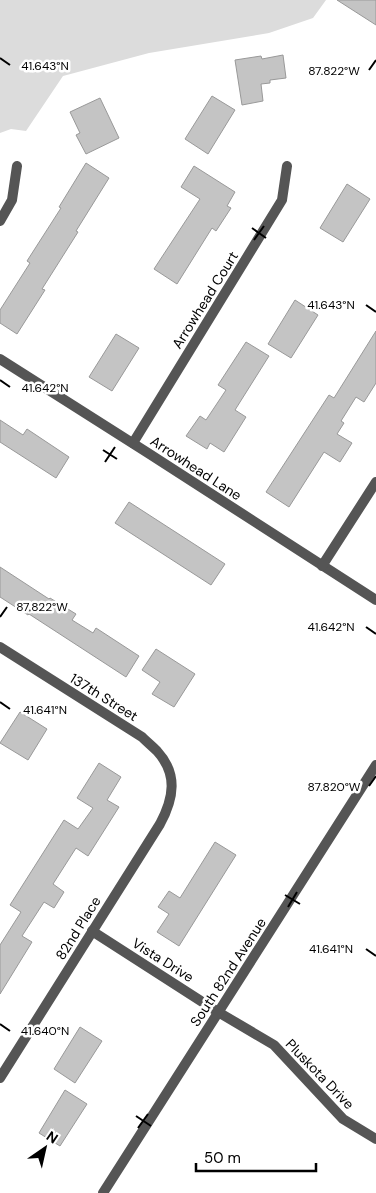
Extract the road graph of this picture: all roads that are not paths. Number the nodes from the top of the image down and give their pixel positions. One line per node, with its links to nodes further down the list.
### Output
1 (17, 166): 3 (street)
2 (287, 166): 5 (street, Arrowhead Court)
3 (0, 221)
4 (0, 359): 5 (street, Arrowhead Lane)
5 (133, 443): 7 (street, Arrowhead Lane)
6 (376, 482): 7 (street)
7 (322, 566): 8 (street, Arrowhead Lane)
8 (376, 600)
9 (1, 650): 11 (street, 137th Street)
10 (376, 765): 13 (street, South 82nd Avenue)
11 (172, 789): 12 (street, 82nd Place)
12 (92, 931): 13 (street, Vista Drive); 14 (street, 82nd Place)
13 (218, 1012): 15 (street, Pluskota Drive); 16 (street, South 82nd Avenue)
14 (0, 1078)
15 (376, 1139)
16 (103, 1193)

